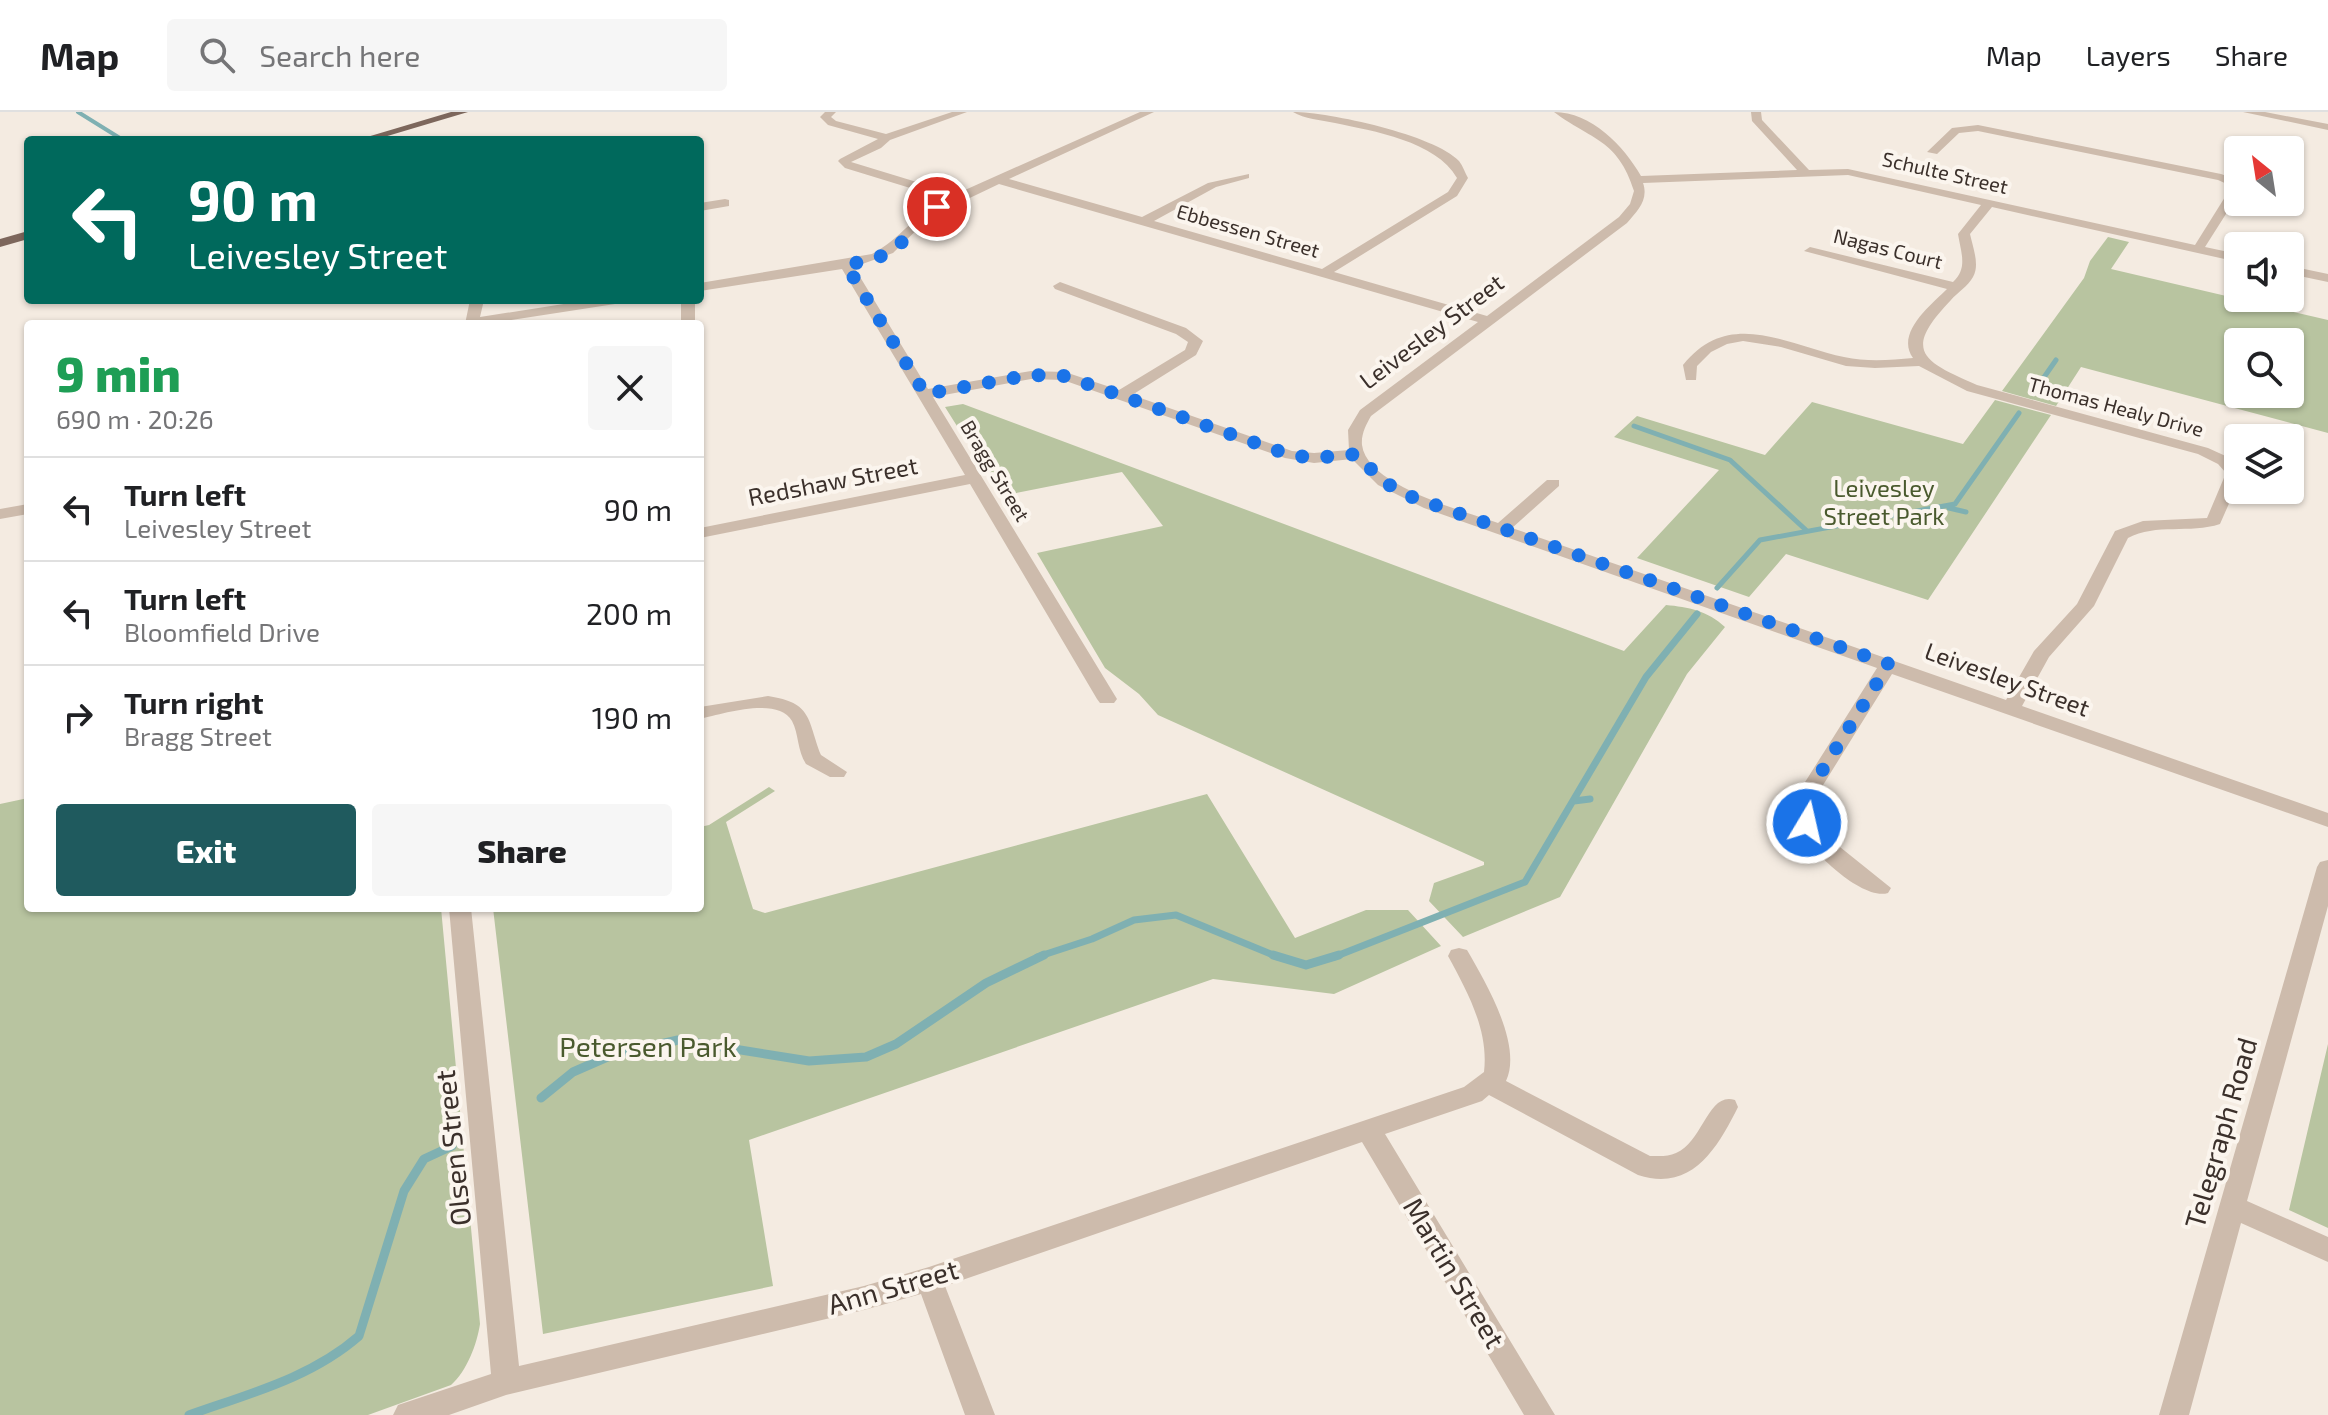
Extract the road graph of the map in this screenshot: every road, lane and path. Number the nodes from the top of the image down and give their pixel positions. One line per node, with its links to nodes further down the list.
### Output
1 (463, 112): 10 (main road)
2 (831, 112): 11 (street)
3 (962, 112): 11 (street)
4 (1149, 112): 16 (street)
5 (1298, 112): 30 (street)
6 (1559, 112): 17 (street)
7 (1756, 112): 13 (street)
8 (2248, 112): 9 (street)
9 (2328, 127)
10 (376, 136)
11 (886, 138): 18 (street)
12 (1933, 152): 15 (street)
13 (1805, 172): 17 (street, Schulte Street); 20 (street, Schulte Street)
14 (1245, 176): 23 (street)
15 (2224, 177)
16 (999, 180): 18 (street); 23 (street, Ebbessen Street)
17 (1638, 180): 38 (street, Leivesley Street)
18 (957, 198): 29 (street)
19 (725, 203): 21 (street)
20 (1989, 203): 26 (street, Schulte Street); 35 (street)
21 (704, 206)
22 (2224, 208): 26 (street)
23 (1142, 222): 30 (street, Ebbessen Street)
24 (24, 236): 25 (main road)
25 (0, 243)
26 (2198, 249): 28 (street, Schulte Street)
27 (1810, 251): 35 (street, Nagas Court)
28 (2224, 255)
29 (846, 265): 33 (street); 43 (street, Bragg Street)
30 (1324, 273): 38 (street, Ebbessen Street)
31 (2304, 273): 32 (street)
32 (2328, 278)
33 (704, 286)
34 (1060, 286): 40 (street)
35 (1956, 287): 41 (street)
36 (590, 304): 37 (street)
37 (491, 320)
38 (1487, 320): 45 (street, Leivesley Street)
39 (1212, 339): 40 (street)
40 (1196, 341): 44 (street)
41 (1922, 361): 42 (street); 46 (street, Thomas Healy Drive)
42 (1691, 377)
43 (925, 394): 44 (street); 47 (street, Bragg Street)
44 (1121, 395): 45 (street)
45 (1357, 454): 52 (street, Leivesley Street)
46 (2224, 461)
47 (976, 478): 53 (street, Redshaw Street); 55 (street, Bragg Street)
48 (1553, 483): 52 (street)
49 (2224, 500): 56 (street, Thomas Healy Drive)
50 (24, 510): 51 (street)
51 (0, 514)
52 (1501, 529): 54 (street, Leivesley Street)
53 (704, 532)
54 (1889, 664): 56 (street, Leivesley Street); 61 (street)
55 (1107, 699)
56 (2012, 707): 59 (street, Leivesley Street)
57 (704, 712): 58 (street)
58 (837, 772)
59 (2328, 820)
60 (2328, 867): 67 (street, Telegraph Road)
61 (1880, 888)
62 (460, 912): 70 (street, Olsen Street)
63 (1459, 956): 64 (street)
64 (1489, 1084): 65 (street); 66 (street, Ann Street)
65 (1726, 1107)
66 (1369, 1131): 69 (street, Ann Street); 73 (street, Martin Street)
67 (2231, 1206): 68 (street); 74 (street, Telegraph Road)
68 (2328, 1250)
69 (929, 1279): 70 (street, Ann Street); 72 (street)
70 (506, 1382): 71 (street, Ann Street)
71 (408, 1415)
72 (980, 1415)
73 (1540, 1415)
74 (2174, 1415)

